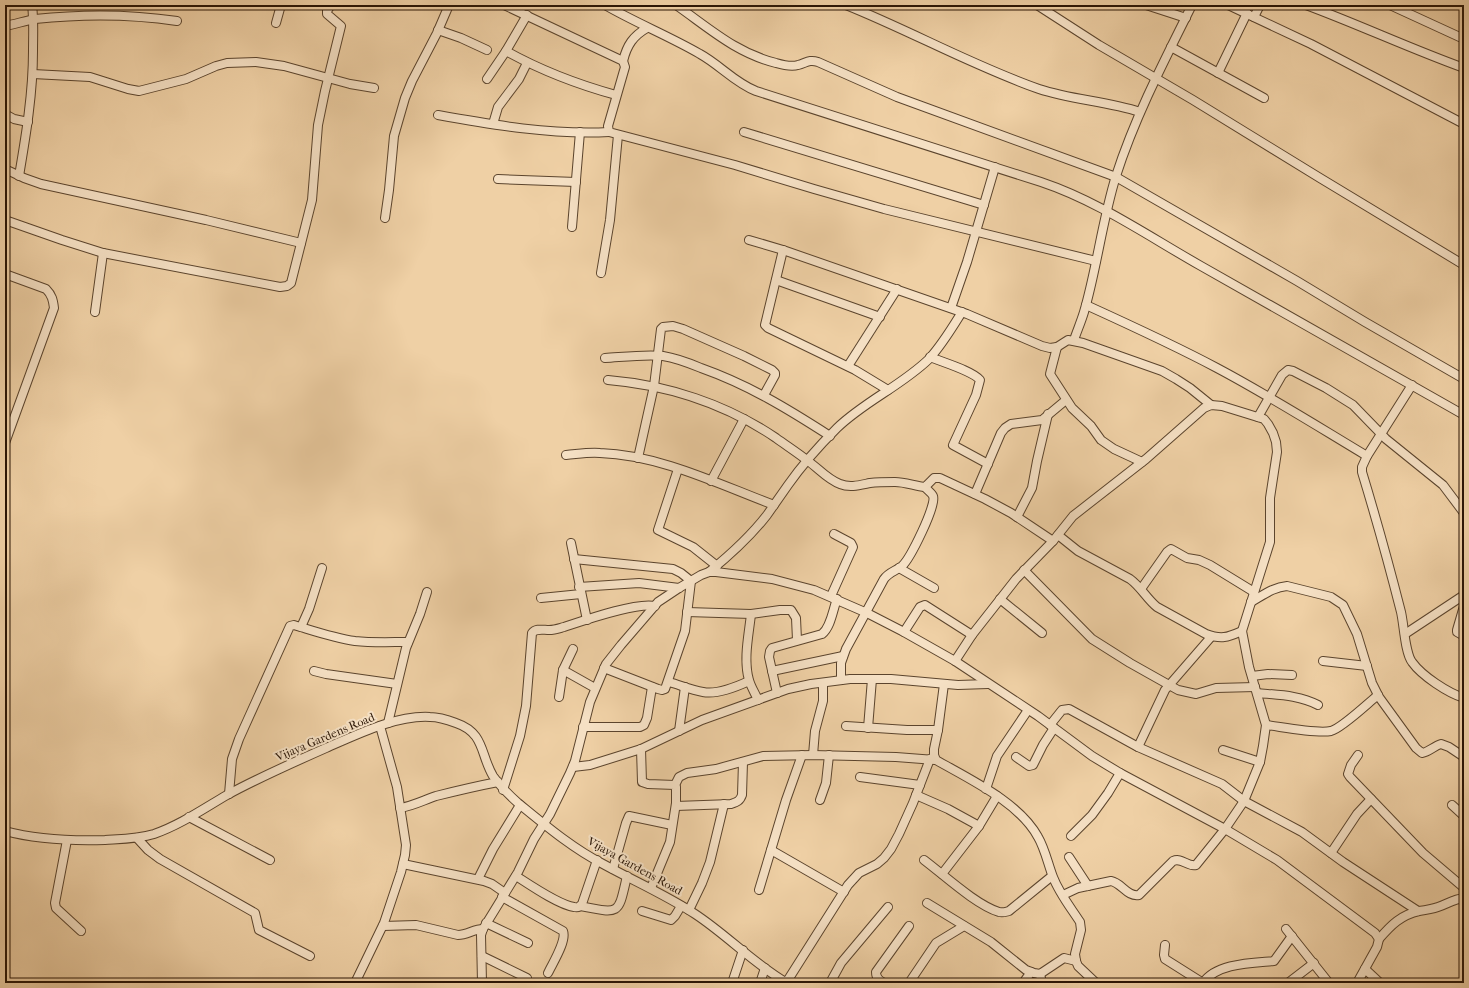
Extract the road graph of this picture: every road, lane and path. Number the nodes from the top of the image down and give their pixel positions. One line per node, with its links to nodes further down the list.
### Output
1 (32, 5): 20 (street)
2 (281, 5): 22 (street)
3 (331, 5): 35 (street)
4 (449, 5): 25 (street)
5 (504, 5): 17 (street)
6 (605, 5): 16 (street)
7 (676, 5): 54 (street)
8 (846, 5): 41 (street)
9 (1037, 5): 37 (street)
10 (1146, 5): 19 (street)
11 (1192, 5): 19 (street)
12 (1228, 5): 18 (street)
13 (1260, 5): 18 (street)
14 (1306, 5): 32 (street)
15 (1390, 5): 26 (street)
16 (616, 8): 24 (street)
17 (527, 15): 29 (street); 30 (street)
18 (1251, 15): 33 (street); 45 (street)
19 (1186, 18): 27 (street)
20 (34, 20): 21 (street); 23 (street); 34 (street)
21 (177, 21)
22 (276, 23)
23 (5, 26)
24 (647, 28): 30 (street); 51 (street)
25 (438, 30): 28 (street); 59 (street)
26 (1464, 39)
27 (1171, 47): 33 (street); 37 (street)
28 (487, 50)
29 (506, 51): 31 (street); 36 (street)
30 (624, 62): 39 (street)
31 (528, 63): 39 (street); 46 (street)
32 (1464, 68)
33 (1218, 73): 40 (street)
34 (33, 74): 35 (street); 44 (street)
35 (328, 77): 38 (street); 64 (street)
36 (487, 79)
37 (1156, 79): 41 (street); 68 (street)
38 (374, 88)
39 (616, 95): 48 (street)
40 (1264, 98)
41 (1140, 112): 54 (street)
42 (5, 114): 44 (street)
43 (438, 115): 46 (street)
44 (28, 122): 53 (street)
45 (1464, 122)
46 (493, 124): 47 (street)
47 (580, 132): 48 (street); 56 (street)
48 (609, 132): 50 (street)
49 (744, 132): 57 (street)
50 (618, 135): 62 (street); 69 (street)
51 (995, 167): 57 (street); 58 (street)
52 (5, 169): 53 (street)
53 (19, 176): 64 (street)
54 (1116, 177): 58 (street); 84 (street)
55 (498, 179): 56 (street)
56 (576, 182): 61 (street)
57 (984, 205): 62 (street)
58 (1107, 211): 67 (street); 86 (street)
59 (385, 218)
60 (5, 220): 66 (street)
61 (572, 227)
62 (976, 232): 67 (street); 74 (street)
63 (749, 240): 65 (street)
64 (301, 244): 66 (street)
65 (783, 250): 71 (street); 72 (street)
66 (103, 253): 75 (street)
67 (1096, 261): 73 (street)
68 (1464, 265)
69 (601, 273)
70 (5, 274): 99 (street)
71 (776, 280): 77 (street); 83 (street)
72 (896, 289): 74 (street); 77 (street)
73 (1086, 305): 78 (street); 90 (street)
74 (951, 308): 76 (street)
75 (95, 312)
76 (962, 312): 79 (street); 81 (street)
77 (880, 317): 83 (street)
78 (1074, 340): 79 (street); 92 (street)
79 (1057, 347): 91 (street)
80 (658, 355): 82 (street); 87 (street); 89 (street); 89 (street)
81 (930, 357): 88 (street); 105 (street)
82 (605, 358)
83 (848, 366): 88 (street)
84 (1464, 379)
85 (608, 380): 87 (street)
86 (1412, 385): 94 (street); 97 (street)
87 (654, 386): 96 (street); 102 (street)
88 (888, 390): 98 (street)
89 (764, 395): 98 (street)
90 (1269, 397): 95 (street); 97 (street); 101 (street)
91 (1066, 400): 93 (street); 104 (street)
92 (1211, 405): 95 (street); 104 (street)
93 (1048, 414): 105 (street); 112 (street)
94 (1464, 415)
95 (1258, 417): 128 (street)
96 (744, 419): 103 (street); 107 (street)
97 (1381, 434): 101 (street); 111 (street)
98 (830, 436): 103 (street)
99 (5, 443)
100 (566, 455): 102 (street)
101 (1366, 456): 145 (street)
102 (638, 458): 106 (street)
103 (808, 460): 108 (street); 110 (street)
104 (1142, 462): 114 (street)
105 (988, 464): 109 (street)
106 (678, 469): 107 (street); 117 (street)
107 (711, 481): 110 (street)
108 (924, 487): 109 (street); 119 (street)
109 (975, 494): 112 (street)
110 (774, 505): 117 (street)
111 (1464, 513)
112 (1017, 517): 114 (street)
113 (834, 534): 131 (street)
114 (1056, 538): 120 (street); 125 (street)
115 (571, 542): 116 (street)
116 (574, 559): 122 (street); 126 (street)
117 (717, 566): 121 (street)
118 (322, 568): 140 (street)
119 (899, 568): 124 (street); 137 (street)
120 (1024, 570): 132 (street); 169 (street)
121 (709, 572): 122 (street); 131 (street)
122 (691, 581): 123 (street); 136 (street)
123 (679, 588): 126 (street); 134 (street)
124 (934, 588)
125 (1141, 589): 128 (street); 147 (street)
126 (580, 591): 130 (street); 139 (street)
127 (427, 592): 149 (street)
128 (1254, 592): 133 (street)
129 (1464, 595): 145 (street)
130 (541, 598)
131 (834, 598): 137 (street); 148 (street)
132 (1000, 599): 143 (street); 144 (street)
133 (1251, 602): 141 (street); 154 (street)
134 (655, 606): 139 (street); 155 (street)
135 (1464, 606): 146 (street)
136 (687, 612): 138 (street); 164 (street)
137 (867, 613): 142 (street); 151 (street)
138 (752, 614): 148 (street); 163 (street)
139 (586, 620): 208 (street)
140 (301, 627): 149 (street); 209 (street)
141 (1242, 631): 147 (street); 160 (street)
142 (904, 632): 144 (street); 152 (street)
143 (1042, 633)
144 (972, 634): 152 (street)
145 (1405, 634): 177 (street)
146 (1464, 636)
147 (1212, 637): 169 (street)
148 (797, 640): 158 (street)
149 (408, 642): 166 (street)
150 (573, 649): 156 (street)
151 (843, 656): 158 (street); 162 (street)
152 (955, 661): 168 (street)
153 (1323, 661): 154 (street)
154 (1367, 666): 175 (street)
155 (604, 668): 170 (street); 172 (street)
156 (563, 670): 172 (street); 176 (street)
157 (314, 671): 166 (street)
158 (772, 671): 174 (street)
159 (1292, 675): 160 (street)
160 (1252, 676): 173 (street)
161 (872, 679): 162 (street); 167 (street); 186 (street)
162 (841, 680): 165 (street)
163 (749, 681): 171 (street); 178 (street)
164 (669, 682): 170 (street); 171 (street)
165 (823, 683): 174 (street); 192 (street)
166 (397, 684): 181 (street)
167 (944, 684): 168 (street); 188 (street)
168 (988, 684): 180 (street)
169 (1169, 684): 173 (street); 189 (street)
170 (652, 686): 185 (street)
171 (685, 687): 187 (street)
172 (595, 688): 185 (street)
173 (1256, 690): 179 (street); 182 (street)
174 (777, 693): 178 (street)
175 (1378, 695): 182 (street); 197 (street)
176 (559, 697)
177 (1464, 698)
178 (758, 700): 187 (street)
179 (1318, 705)
180 (1028, 710): 184 (street); 207 (street)
181 (384, 725): 204 (street, Vijaya Gardens Road); 209 (street, Vijaya Gardens Road); 219 (street)
182 (1266, 725): 200 (street)
183 (846, 726): 186 (street)
184 (1052, 726): 189 (street); 196 (street); 202 (street)
185 (583, 727): 201 (street)
186 (868, 728): 188 (street)
187 (679, 730): 190 (street)
188 (938, 730): 198 (street)
189 (1138, 747): 214 (street)
190 (641, 749): 201 (street); 205 (street)
191 (1223, 750): 200 (street)
192 (813, 754): 193 (street); 194 (street)
193 (802, 755): 199 (street); 230 (street)
194 (829, 755): 198 (street); 213 (street)
195 (1358, 755): 212 (street)
196 (1016, 757)
197 (1464, 757)
198 (933, 760): 206 (street); 207 (street)
199 (743, 762): 205 (street); 215 (street)
200 (1260, 762): 214 (street)
201 (573, 767): 222 (street)
202 (1120, 773): 225 (street); 227 (street)
203 (860, 777): 206 (street)
204 (498, 782): 208 (street, Vijaya Gardens Road); 219 (street)
205 (675, 785): 218 (street)
206 (920, 785): 210 (street)
207 (986, 789): 211 (street)
208 (504, 790): 216 (street, Vijaya Gardens Road)
209 (229, 794): 221 (street, Vijaya Gardens Road)
210 (916, 795): 224 (street); 247 (street)
211 (997, 796): 224 (street); 241 (street)
212 (1371, 799): 231 (street); 244 (street)
213 (820, 800)
214 (1244, 801): 225 (street); 231 (street)
215 (724, 804): 218 (street); 255 (street)
216 (520, 805): 222 (street, Vijaya Gardens Road); 242 (street)
217 (1452, 805): 220 (street)
218 (676, 806): 223 (street)
219 (400, 808): 236 (street)
220 (1464, 816)
221 (189, 817): 228 (street, Vijaya Gardens Road); 233 (street)
222 (544, 824): 234 (street, Vijaya Gardens Road); 239 (street)
223 (672, 824): 237 (street); 245 (street)
224 (979, 826): 238 (street)
225 (1225, 829): 243 (street); 265 (street)
226 (5, 831): 229 (street, Vijaya Gardens Road)
227 (1071, 836)
228 (137, 838): 229 (street, Vijaya Gardens Road); 269 (street)
229 (67, 840): 263 (street)
230 (771, 850): 246 (street); 247 (street)
231 (1331, 853): 257 (street)
232 (1069, 857): 243 (street)
233 (270, 860)
234 (596, 860): 237 (street, Vijaya Gardens Road); 252 (street)
235 (924, 860): 238 (street)
236 (403, 864): 242 (street); 258 (street)
237 (613, 869): 240 (street, Vijaya Gardens Road)
238 (942, 874): 241 (street)
239 (516, 876): 248 (street); 252 (street)
240 (627, 876): 245 (street, Vijaya Gardens Road); 252 (street)
241 (1052, 876): 249 (street)
242 (478, 879): 248 (street)
243 (1088, 886): 249 (street)
244 (1464, 887): 250 (street)
245 (651, 888): 253 (street, Vijaya Gardens Road)
246 (759, 890)
247 (844, 892): 282 (street)
248 (504, 895): 259 (street); 275 (street)
249 (1063, 895): 271 (street)
250 (1461, 898): 257 (street)
251 (927, 903): 261 (street)
252 (580, 906)
253 (681, 906): 255 (street, Vijaya Gardens Road); 256 (street)
254 (888, 906): 283 (street)
255 (688, 910): 268 (street, Vijaya Gardens Road)
256 (642, 911)
257 (1418, 911): 265 (street)
258 (383, 926): 259 (street); 278 (street)
259 (484, 926): 266 (street); 270 (street)
260 (909, 926): 284 (street)
261 (964, 926): 276 (street); 285 (street)
262 (1286, 929): 264 (street)
263 (82, 930)
264 (1292, 936): 272 (street); 289 (street)
265 (1379, 939): 274 (street)
266 (528, 944)
267 (1165, 945): 289 (street)
268 (743, 950): 273 (street, Vijaya Gardens Road); 280 (street)
269 (310, 956)
270 (482, 956): 277 (street); 279 (street)
271 (1076, 961): 276 (street); 288 (street)
272 (1314, 963): 290 (street); 291 (street)
273 (765, 968): 281 (street); 282 (street, Vijaya Gardens Road)
274 (1365, 969): 292 (street); 293 (street)
275 (548, 973)
276 (1036, 973): 286 (street); 287 (street)
277 (527, 978)
278 (355, 983)
279 (482, 983)
280 (732, 983)
281 (760, 983)
282 (786, 983)
283 (830, 983)
284 (884, 983)
285 (909, 983)
286 (1023, 983)
287 (1042, 983)
288 (1096, 983)
289 (1203, 983)
290 (1288, 983)
291 (1329, 983)
292 (1357, 983)
293 (1380, 983)

